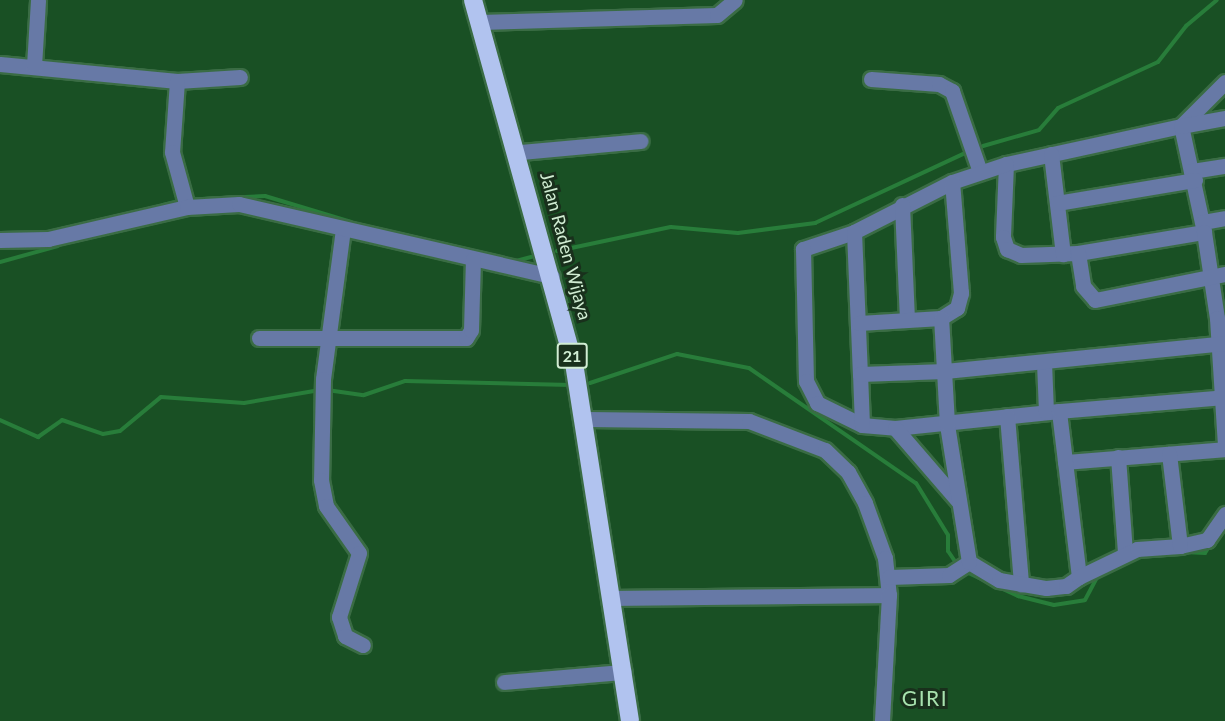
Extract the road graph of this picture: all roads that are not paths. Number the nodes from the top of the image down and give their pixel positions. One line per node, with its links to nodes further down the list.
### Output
1 (38, 0): 6 (street)
2 (473, 0): 4 (highway, Jalan Raden Wijaya / 21)
3 (735, 0): 4 (street)
4 (480, 22): 14 (highway, Jalan Raden Wijaya / 21)
5 (0, 64): 6 (street)
6 (34, 66): 9 (street)
7 (240, 77): 9 (street)
8 (871, 79): 18 (street)
9 (177, 81): 23 (street)
10 (1225, 82): 12 (street)
11 (1225, 118): 12 (street)
12 (1181, 126): 15 (street); 19 (street)
13 (640, 141): 14 (street)
14 (520, 153): 31 (highway, Jalan Raden Wijaya / 21)
15 (1051, 154): 16 (street); 21 (street)
16 (1006, 164): 18 (street); 29 (street)
17 (1225, 166): 19 (street)
18 (980, 172): 20 (street)
19 (1193, 176): 21 (street); 25 (street)
20 (952, 182): 22 (street); 33 (street)
21 (1057, 202): 29 (street)
22 (902, 206): 27 (street); 34 (street)
23 (186, 207): 26 (street); 28 (street)
24 (1225, 218): 25 (street)
25 (1203, 227): 29 (street); 32 (street)
26 (343, 229): 30 (street); 36 (street)
27 (854, 232): 35 (street); 47 (street)
28 (0, 240)
29 (1071, 254): 32 (street)
30 (473, 259): 31 (street); 36 (street)
31 (552, 276): 45 (highway, Jalan Raden Wijaya / 21)
32 (1219, 276): 38 (street)
33 (941, 318): 34 (street); 40 (street)
34 (907, 320): 35 (street)
35 (859, 322): 41 (street)
36 (328, 337): 37 (street); 63 (street)
37 (259, 338)
38 (1222, 343): 39 (street); 42 (street)
39 (1044, 362): 40 (street); 43 (street)
40 (945, 371): 41 (street); 46 (street)
41 (860, 374): 47 (street)
42 (1223, 397): 43 (street); 49 (street)
43 (1052, 412): 44 (street); 52 (street)
44 (1007, 416): 46 (street); 60 (street)
45 (586, 419): 58 (street); 62 (highway, Jalan Raden Wijaya / 21)
46 (947, 424): 48 (street); 53 (street)
47 (862, 425): 48 (street)
48 (895, 428): 53 (street)
49 (1225, 447): 50 (street)
50 (1169, 454): 51 (street); 55 (street)
51 (1118, 458): 52 (street); 56 (street)
52 (1065, 462): 59 (street)
53 (958, 501): 57 (street)
54 (1225, 514): 55 (street)
55 (1180, 546): 56 (street)
56 (1125, 553): 59 (street)
57 (962, 568): 58 (street); 60 (street)
58 (889, 577): 61 (street)
59 (1079, 577): 60 (street)
60 (1021, 584)
61 (888, 595): 62 (street); 67 (street)
62 (615, 598): 64 (highway, Jalan Raden Wijaya / 21)
63 (363, 645)
64 (624, 672): 65 (street); 66 (highway, Jalan Raden Wijaya / 21)
65 (504, 682)
66 (630, 721)
67 (882, 721)

